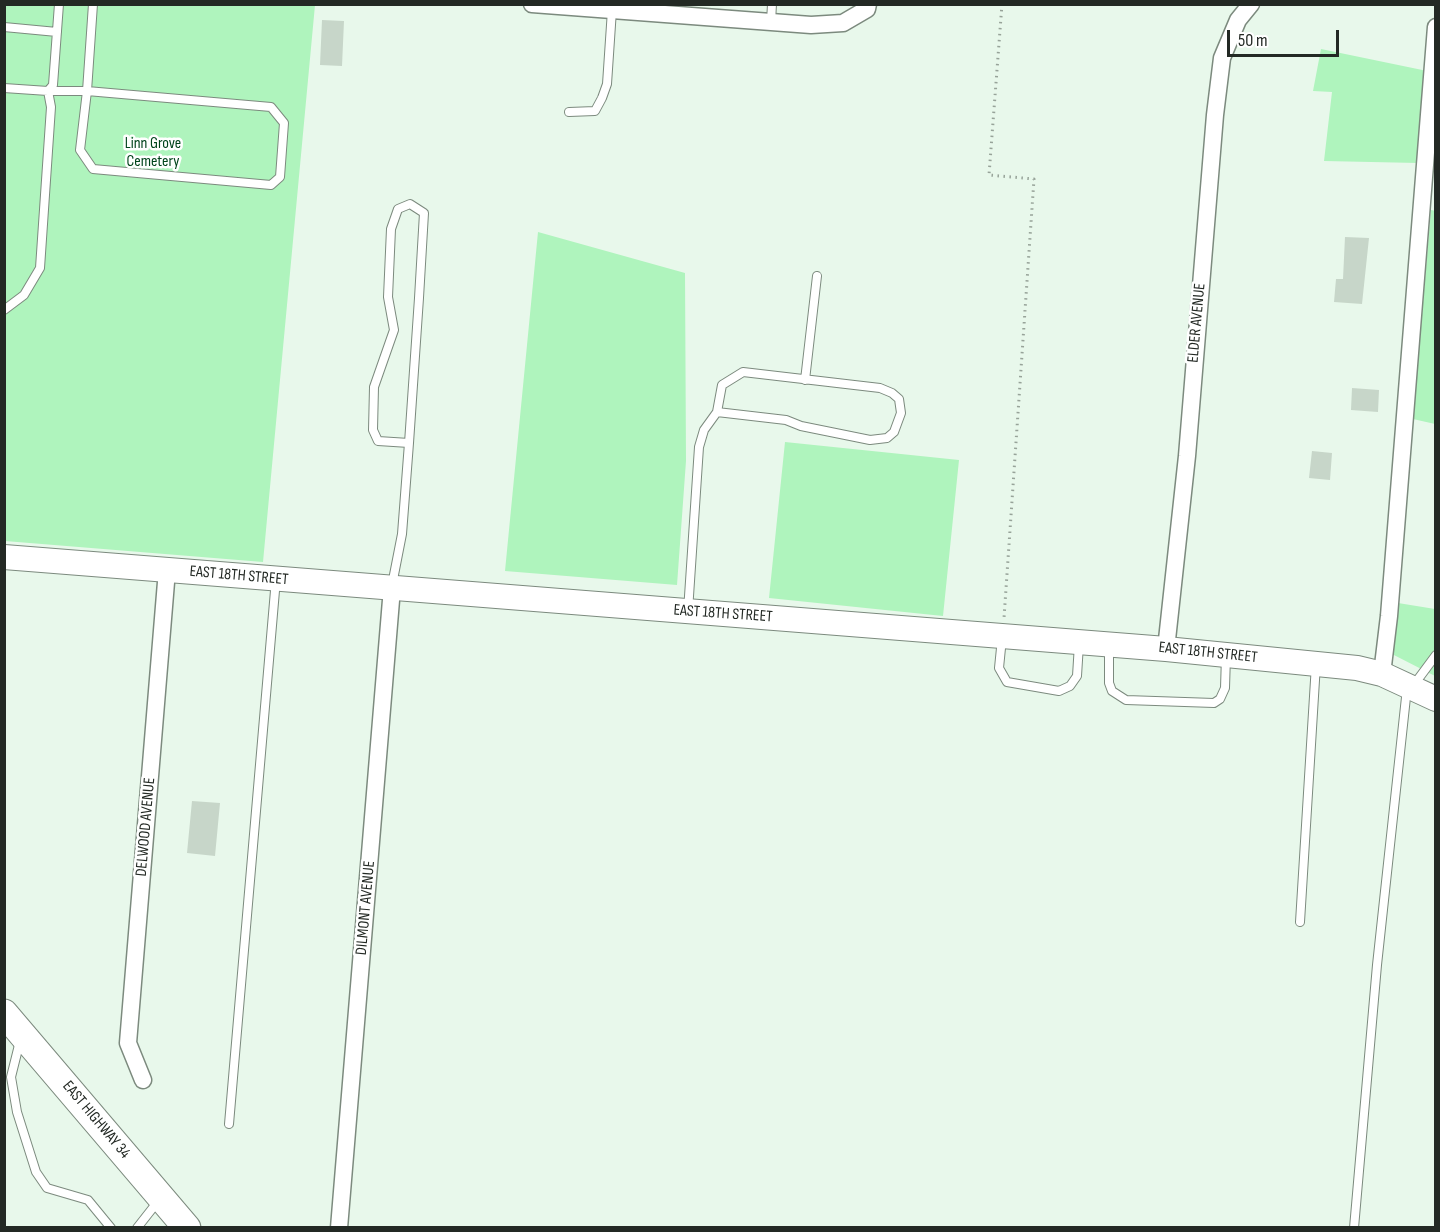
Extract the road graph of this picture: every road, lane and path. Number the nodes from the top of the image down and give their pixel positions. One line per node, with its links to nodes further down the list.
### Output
1 (59, 4): 12 (lane)
2 (93, 4): 15 (lane)
3 (532, 4): 8 (street)
4 (772, 4): 9 (lane)
5 (868, 4): 9 (street)
6 (1002, 4): 27 (path)
7 (1251, 4): 30 (street, ELDER AVENUE)
8 (612, 10): 9 (street); 16 (lane)
9 (771, 22)
10 (4, 27): 12 (lane)
11 (1436, 27): 34 (street)
12 (57, 32): 14 (lane)
13 (4, 88): 14 (lane)
14 (48, 91): 15 (lane); 18 (lane)
15 (87, 91): 15 (lane)
16 (569, 112)
17 (817, 276): 19 (lane)
18 (4, 310)
19 (805, 380): 20 (lane); 20 (lane)
20 (717, 412): 26 (lane)
21 (409, 443): 21 (lane); 25 (lane)
22 (4, 557): 23 (street, EAST 18TH STREET)
23 (167, 570): 24 (street, EAST 18TH STREET); 40 (street, DELWOOD AVENUE)
24 (276, 579): 25 (street, EAST 18TH STREET); 41 (lane)
25 (392, 588): 26 (street, EAST 18TH STREET); 46 (street, DILMONT AVENUE)
26 (688, 611): 27 (street, EAST 18TH STREET)
27 (1003, 635): 28 (street, EAST 18TH STREET); 28 (lane)
28 (1079, 642): 29 (street, EAST 18TH STREET)
29 (1109, 644): 30 (street, EAST 18TH STREET); 31 (lane)
30 (1166, 649): 31 (street, EAST 18TH STREET)
31 (1226, 655): 33 (street, EAST 18TH STREET)
32 (1436, 655): 35 (lane)
33 (1316, 664): 34 (street, EAST 18TH STREET); 37 (lane)
34 (1382, 674): 35 (street, EAST 18TH STREET)
35 (1410, 686): 36 (street, EAST 18TH STREET); 47 (lane)
36 (1436, 699)
37 (1300, 922)
38 (4, 1013): 39 (main road, EAST HIGHWAY 34)
39 (23, 1035): 42 (main road, EAST HIGHWAY 34); 43 (lane)
40 (142, 1080)
41 (230, 1124)
42 (161, 1197): 44 (lane); 45 (main road, EAST HIGHWAY 34)
43 (111, 1227)
44 (137, 1227)
45 (187, 1227)
46 (339, 1227)
47 (1354, 1227)

